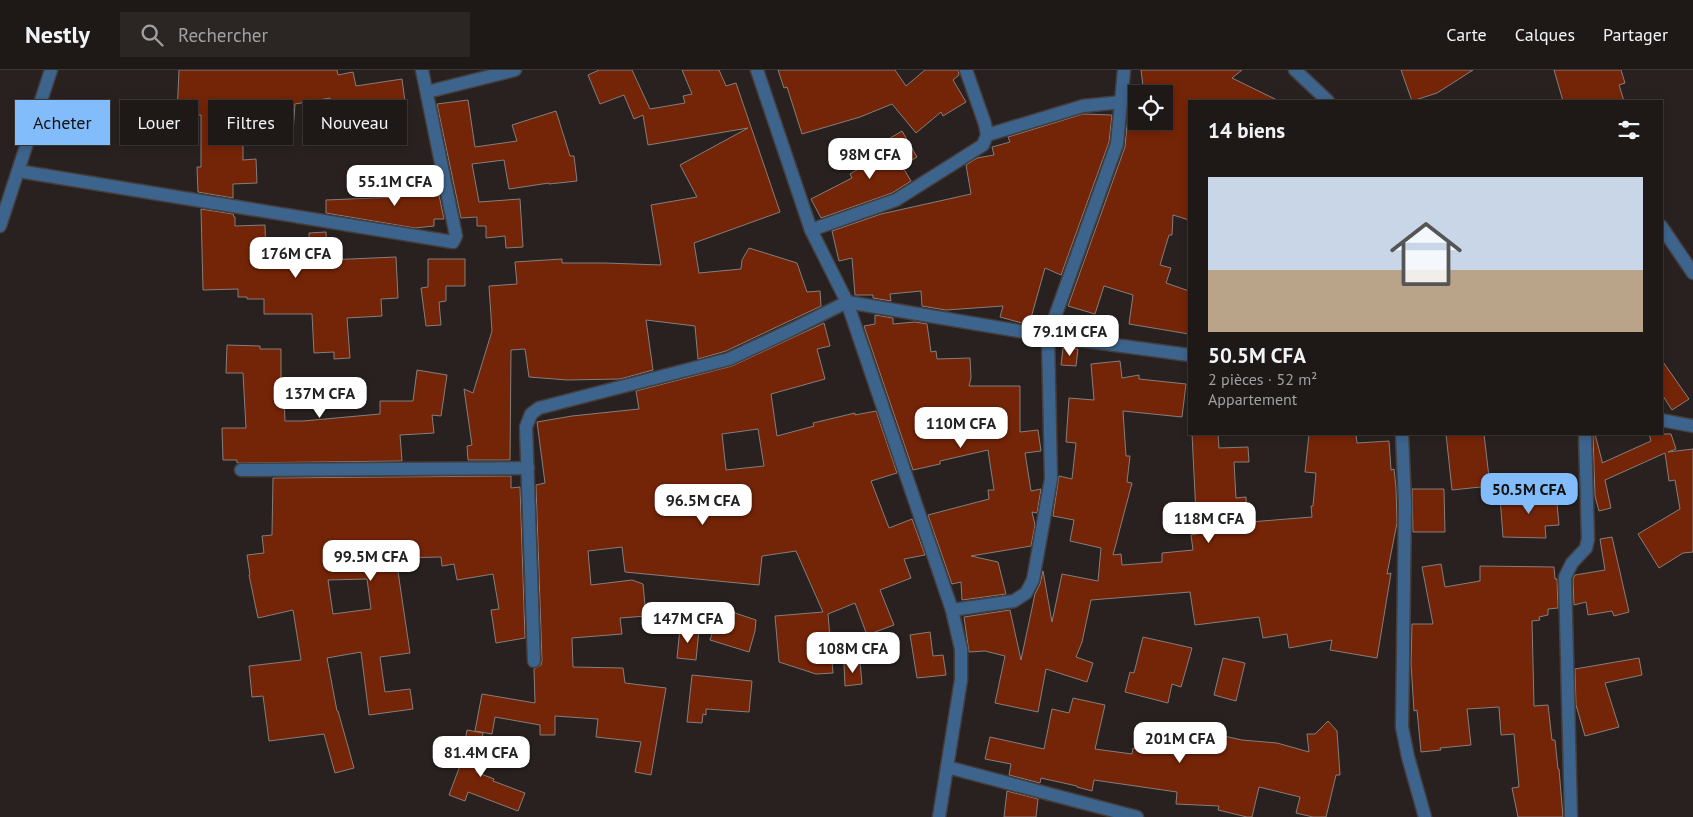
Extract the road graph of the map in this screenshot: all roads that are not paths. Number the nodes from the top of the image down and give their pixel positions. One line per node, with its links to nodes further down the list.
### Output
1 (51, 70): 12 (street)
2 (422, 70): 8 (street)
3 (515, 70): 8 (street)
4 (757, 70): 16 (street)
5 (966, 70): 11 (street)
6 (1124, 70): 10 (street)
7 (1295, 70): 9 (street)
8 (427, 92): 12 (street)
9 (1327, 100)
10 (1122, 102): 11 (street); 19 (street)
11 (987, 135): 16 (street)
12 (18, 171): 13 (street)
13 (6, 185): 14 (street)
14 (0, 226)
15 (1663, 229): 17 (street)
16 (812, 230): 18 (street)
17 (1693, 273)
18 (847, 302): 19 (street); 25 (street); 27 (street)
19 (1048, 336): 20 (street); 27 (street)
20 (1188, 355)
21 (1663, 420): 22 (street)
22 (1693, 426)
23 (1402, 435): 32 (street)
24 (1585, 435): 33 (street)
25 (528, 468): 26 (street); 28 (street)
26 (241, 470)
27 (952, 610): 29 (street)
28 (534, 661)
29 (947, 767): 30 (street); 31 (street)
30 (939, 817)
31 (1137, 817)
32 (1425, 817)
33 (1571, 817)

